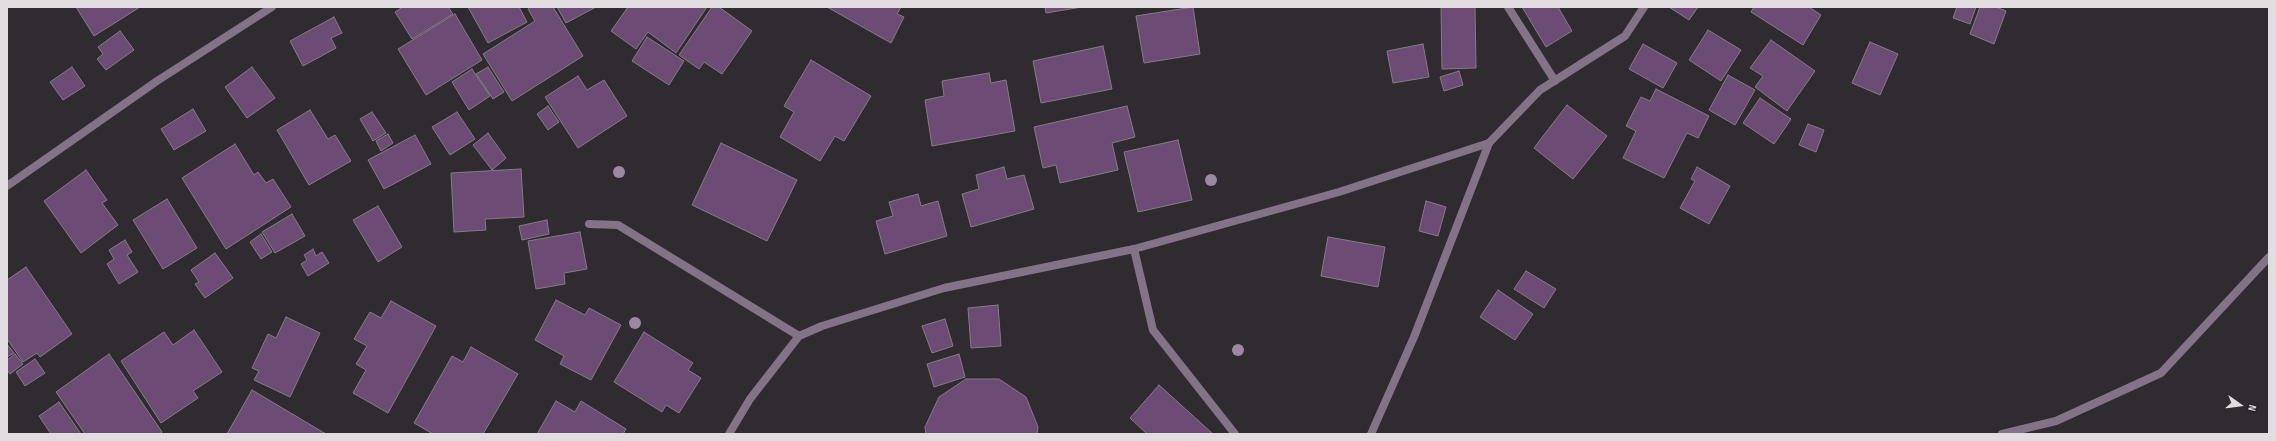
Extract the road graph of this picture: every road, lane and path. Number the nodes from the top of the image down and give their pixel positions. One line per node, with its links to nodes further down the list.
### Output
1 (272, 7): 6 (street)
2 (1508, 7): 4 (street)
3 (1644, 7): 4 (street)
4 (1555, 81): 5 (street)
5 (1489, 143): 8 (street); 13 (street)
6 (7, 186)
7 (589, 224): 10 (street)
8 (1134, 250): 10 (street); 12 (street)
9 (2269, 257): 14 (street)
10 (799, 336): 11 (street)
11 (729, 434)
12 (1235, 434)
13 (1371, 434)
14 (2002, 434)

